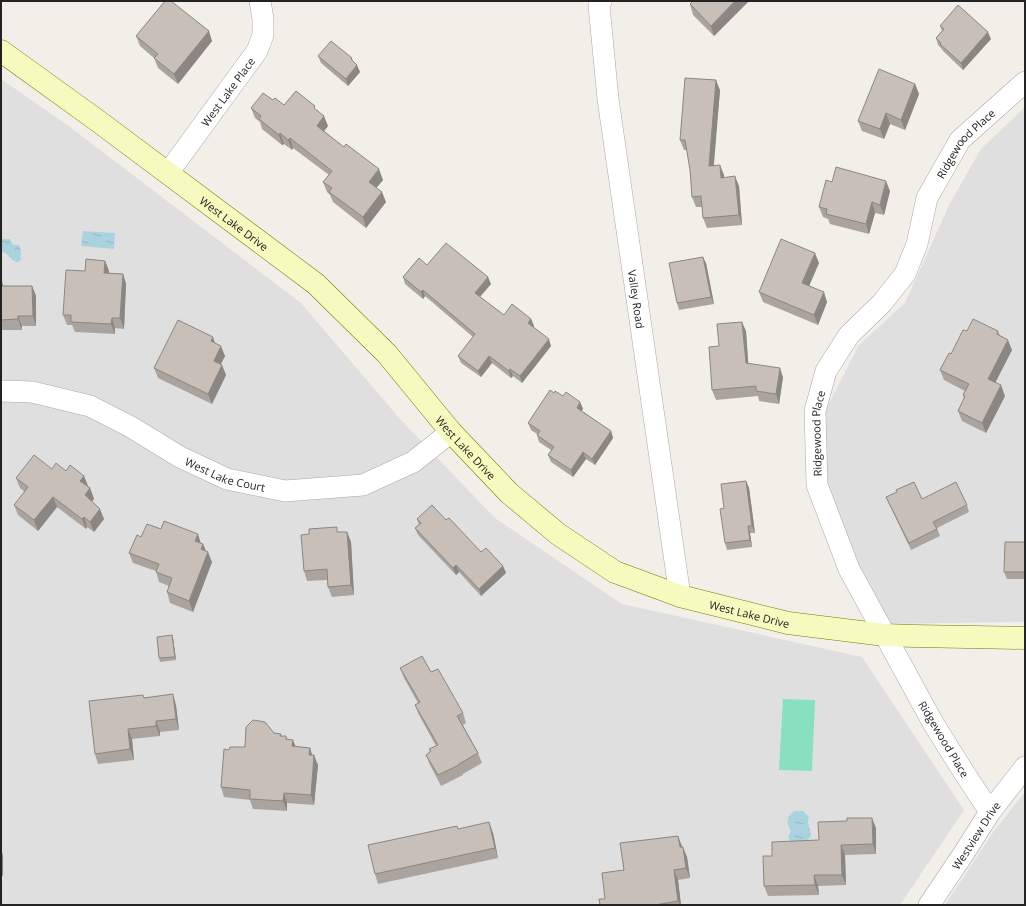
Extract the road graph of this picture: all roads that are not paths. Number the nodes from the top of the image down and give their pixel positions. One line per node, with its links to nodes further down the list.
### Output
1 (260, 1): 5 (street, West Lake Place)
2 (601, 1): 8 (street, Valley Road)
3 (1, 51): 5 (main road, West Lake Drive)
4 (1025, 82): 9 (street, Ridgewood Place)
5 (168, 173): 7 (main road, West Lake Drive)
6 (1, 391): 7 (street, West Lake Court)
7 (451, 432): 8 (main road, West Lake Drive)
8 (680, 596): 9 (main road, West Lake Drive)
9 (885, 635): 10 (main road, West Lake Drive); 12 (street, Ridgewood Place)
10 (1025, 638)
11 (1025, 767): 12 (street, Westview Drive)
12 (990, 812): 13 (street, Westview Drive)
13 (929, 905)

